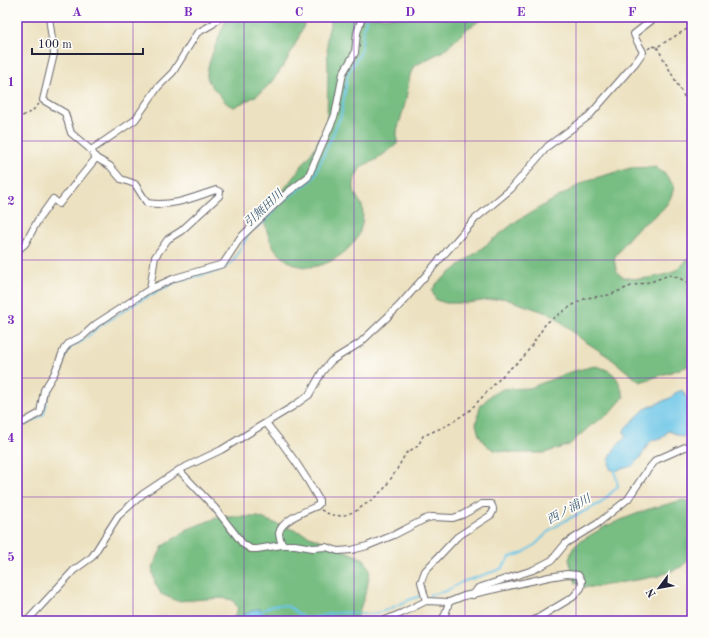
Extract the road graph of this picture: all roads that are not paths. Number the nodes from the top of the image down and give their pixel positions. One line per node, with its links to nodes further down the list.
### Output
1 (50, 17): 5 (street)
2 (220, 17): 5 (street)
3 (362, 17): 8 (street)
4 (656, 17): 10 (street)
5 (91, 150): 6 (street)
6 (96, 158): 7 (street); 8 (street)
7 (17, 251)
8 (150, 289): 9 (street)
9 (24, 422)
10 (266, 423): 12 (street); 13 (street)
11 (692, 444): 14 (street)
12 (179, 470): 13 (street); 17 (street)
13 (282, 545): 15 (street)
14 (473, 595): 16 (street); 20 (street)
15 (426, 601): 16 (street); 18 (street)
16 (449, 602): 19 (street)
17 (27, 621)
18 (383, 621)
19 (441, 621)
20 (533, 621)

